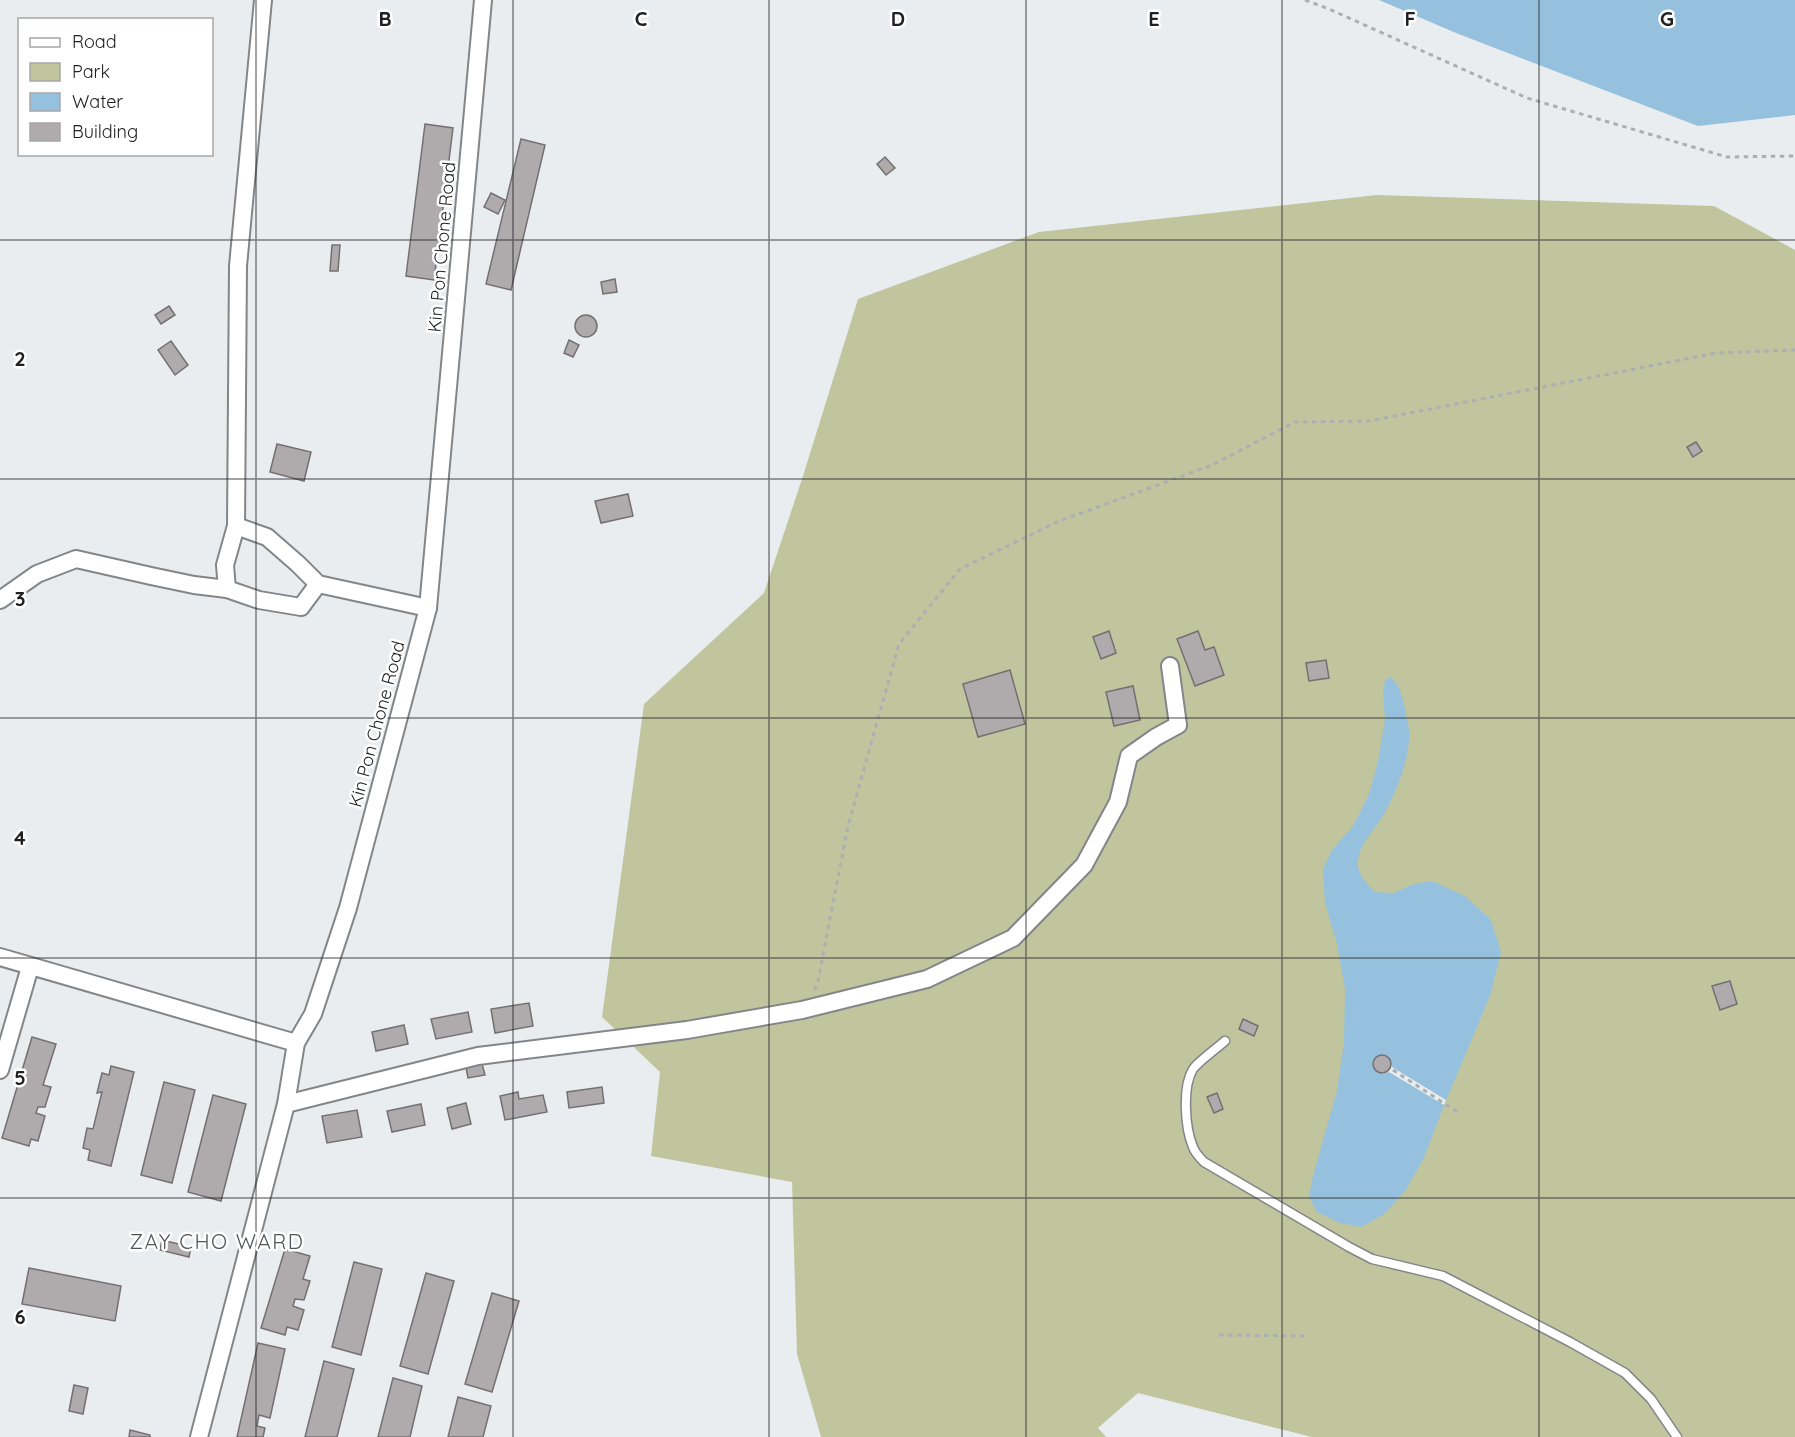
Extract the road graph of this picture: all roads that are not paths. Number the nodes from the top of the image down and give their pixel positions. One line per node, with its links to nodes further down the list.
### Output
1 (263, 0): 3 (street)
2 (483, 0): 7 (street, Kin Pon Chone Road)
3 (236, 526): 4 (street); 5 (street)
4 (318, 584): 5 (street); 7 (street)
5 (227, 589): 6 (street)
6 (0, 600)
7 (428, 608): 12 (street, Kin Pon Chone Road)
8 (1170, 666): 14 (street)
9 (0, 957): 10 (street)
10 (30, 967): 12 (street); 13 (street)
11 (1225, 1041): 16 (lane)
12 (296, 1043): 14 (street, Kin Pon Chone Road)
13 (0, 1070)
14 (286, 1104): 15 (street, Kin Pon Chone Road)
15 (200, 1437)
16 (1677, 1437)

